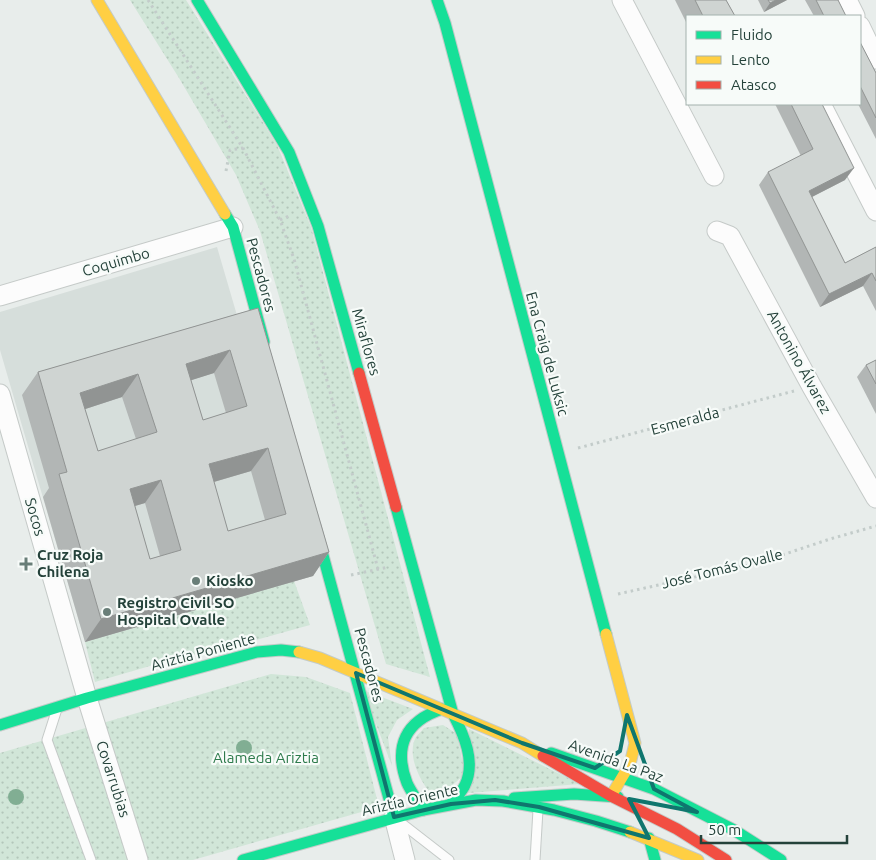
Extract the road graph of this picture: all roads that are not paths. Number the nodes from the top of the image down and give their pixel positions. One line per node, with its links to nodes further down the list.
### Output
1 (97, 0): 12 (street, Pescadores)
2 (197, 0): 23 (street, Miraflores)
3 (437, 0): 24 (street, Ena Craig de Luksic)
4 (622, 0): 10 (street)
5 (847, 0): 6 (street)
6 (854, 15)
7 (861, 28): 8 (street)
8 (876, 59)
9 (822, 105): 11 (street)
10 (714, 176)
11 (876, 211)
12 (232, 227): 14 (street, Coquimbo); 15 (street, Pescadores)
13 (717, 232): 17 (street, Antonino Álvarez)
14 (0, 296)
15 (267, 351)
16 (0, 394): 20 (street, Socos)
17 (876, 498)
18 (311, 513): 19 (street, Pescadores)
19 (356, 673): 20 (street, Ariztía Poniente); 22 (street, Ariztía Poniente); 42 (street, Pescadores)
20 (87, 698): 21 (street, Ariztía Poniente); 45 (street, Covarrubias)
21 (58, 707): 25 (street, Ariztía Poniente); 44 (lane)
22 (442, 709): 23 (street, Ariztía Poniente); 40 (street)
23 (453, 714): 26 (street, Ariztía Poniente); 37 (street)
24 (627, 716): 27 (street, Ena Craig de Luksic); 28 (street, Ena Craig de Luksic)
25 (0, 725)
26 (522, 743): 31 (street, Avenida La Paz); 35 (street)
27 (635, 743): 30 (street, Ena Craig de Luksic); 33 (street)
28 (623, 744)
29 (607, 762): 31 (street)
30 (641, 762)
31 (595, 768): 33 (street, Avenida La Paz)
32 (647, 774): 34 (street)
33 (622, 778): 34 (street, Avenida La Paz); 35 (street)
34 (654, 789): 41 (street, Avenida La Paz)
35 (611, 796): 36 (street, Avenida La Paz); 38 (street); 41 (street, Avenida La Paz)
36 (495, 800): 37 (street, Ariztía Oriente); 39 (street, Ariztía Oriente)
37 (450, 804): 40 (street, Ariztía Oriente)
38 (630, 806): 43 (street); 52 (street)
39 (539, 807): 43 (street, Ariztía Oriente); 49 (lane)
40 (423, 810): 42 (street, Ariztía Oriente)
41 (697, 812): 53 (street, Avenida La Paz)
42 (394, 817): 46 (street, Ariztía Oriente); 47 (street); 48 (lane)
43 (650, 838): 50 (street); 51 (street, Ariztía Oriente)
44 (91, 860)
45 (138, 860)
46 (243, 860)
47 (405, 860)
48 (449, 860)
49 (535, 860)
50 (655, 860)
51 (698, 860)
52 (726, 860)
53 (781, 860)

